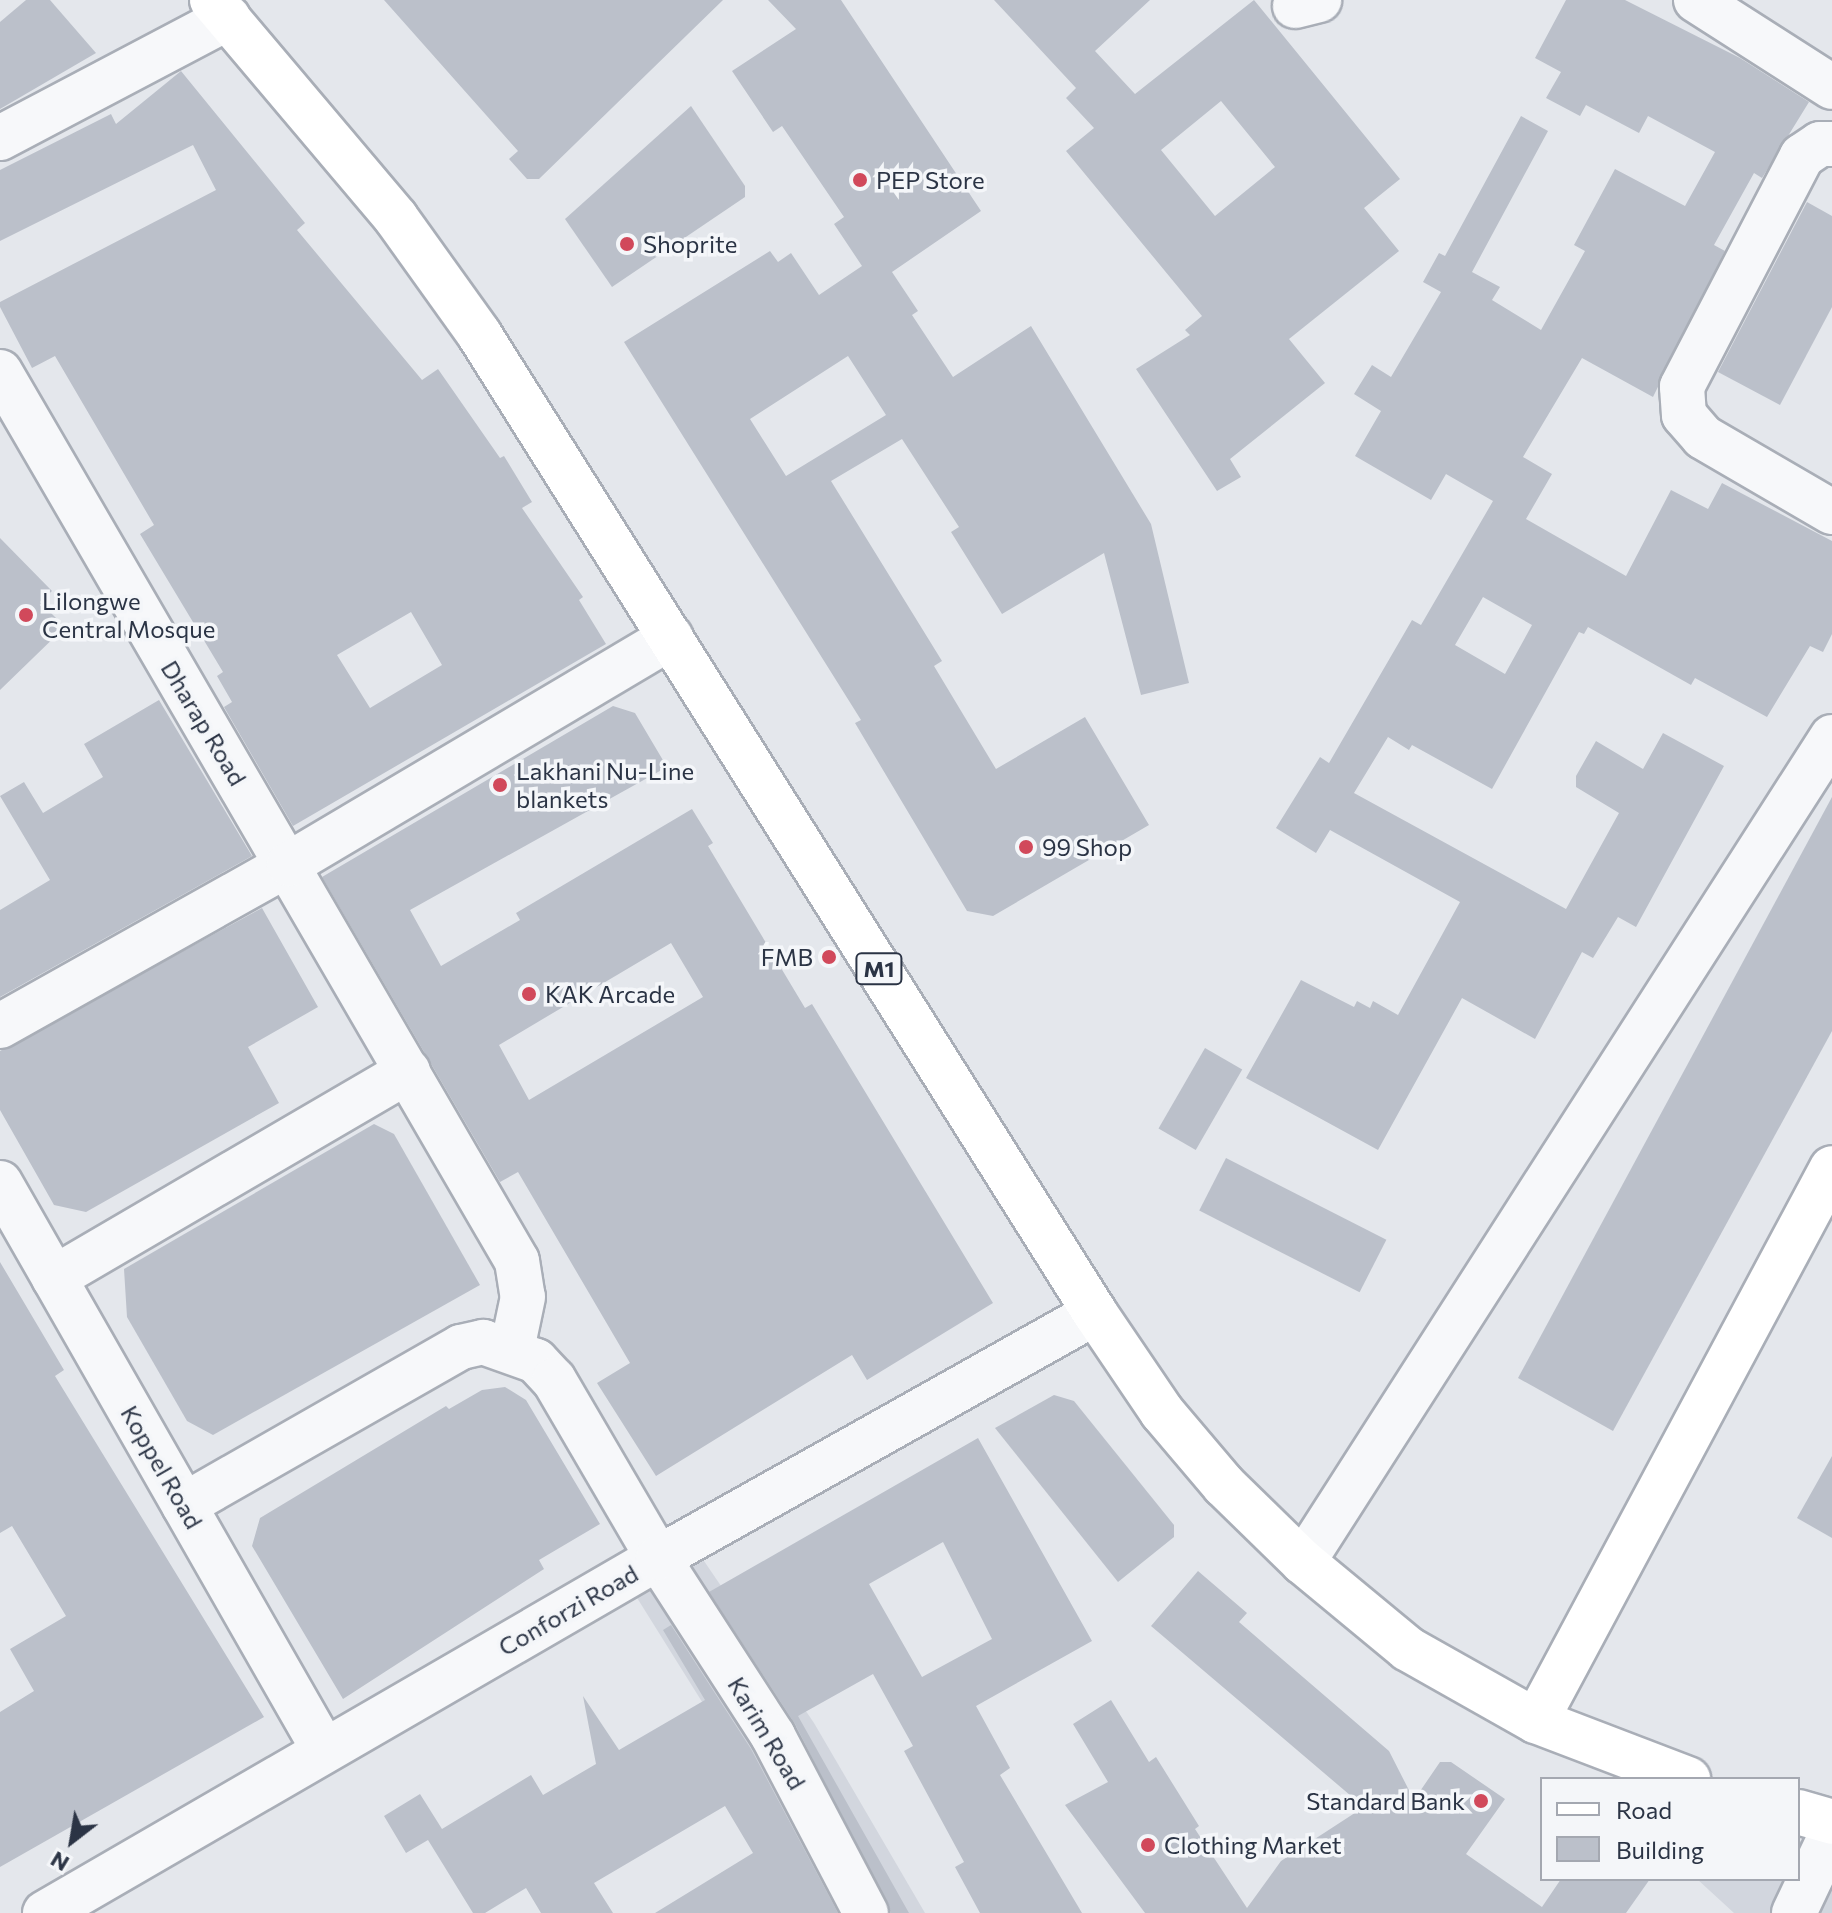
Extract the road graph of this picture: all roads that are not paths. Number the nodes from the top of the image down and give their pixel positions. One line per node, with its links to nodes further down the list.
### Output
1 (1715, 6): 3 (street)
2 (220, 9): 4 (street); 8 (main road, M1)
3 (1832, 87)
4 (0, 138)
5 (1832, 144): 7 (street)
6 (0, 372): 10 (street, Dharap Road)
7 (1832, 512)
8 (671, 637): 10 (street); 16 (main road, M1)
9 (1825, 764): 20 (street)
10 (289, 864): 11 (street); 12 (street, Dharap Road)
11 (0, 1026)
12 (408, 1071): 15 (street); 17 (street, Dharap Road)
13 (1832, 1168): 21 (main road)
14 (0, 1183): 15 (street, Koppel Road)
15 (54, 1278): 18 (street, Koppel Road)
16 (1095, 1313): 19 (street, Conforzi Road); 20 (main road, M1)
17 (512, 1349): 18 (street); 19 (street, Karim Road)
18 (184, 1505): 22 (street, Koppel Road)
19 (658, 1558): 22 (street, Conforzi Road); 28 (street, Karim Road)
20 (1303, 1562): 21 (main road, M1)
21 (1536, 1721): 23 (main road, M1)
22 (324, 1750): 27 (street, Conforzi Road)
23 (1683, 1777)
24 (1800, 1813): 25 (main road)
25 (1832, 1822)
26 (1832, 1833): 29 (street)
27 (45, 1913)
28 (866, 1913)
29 (1794, 1913)

